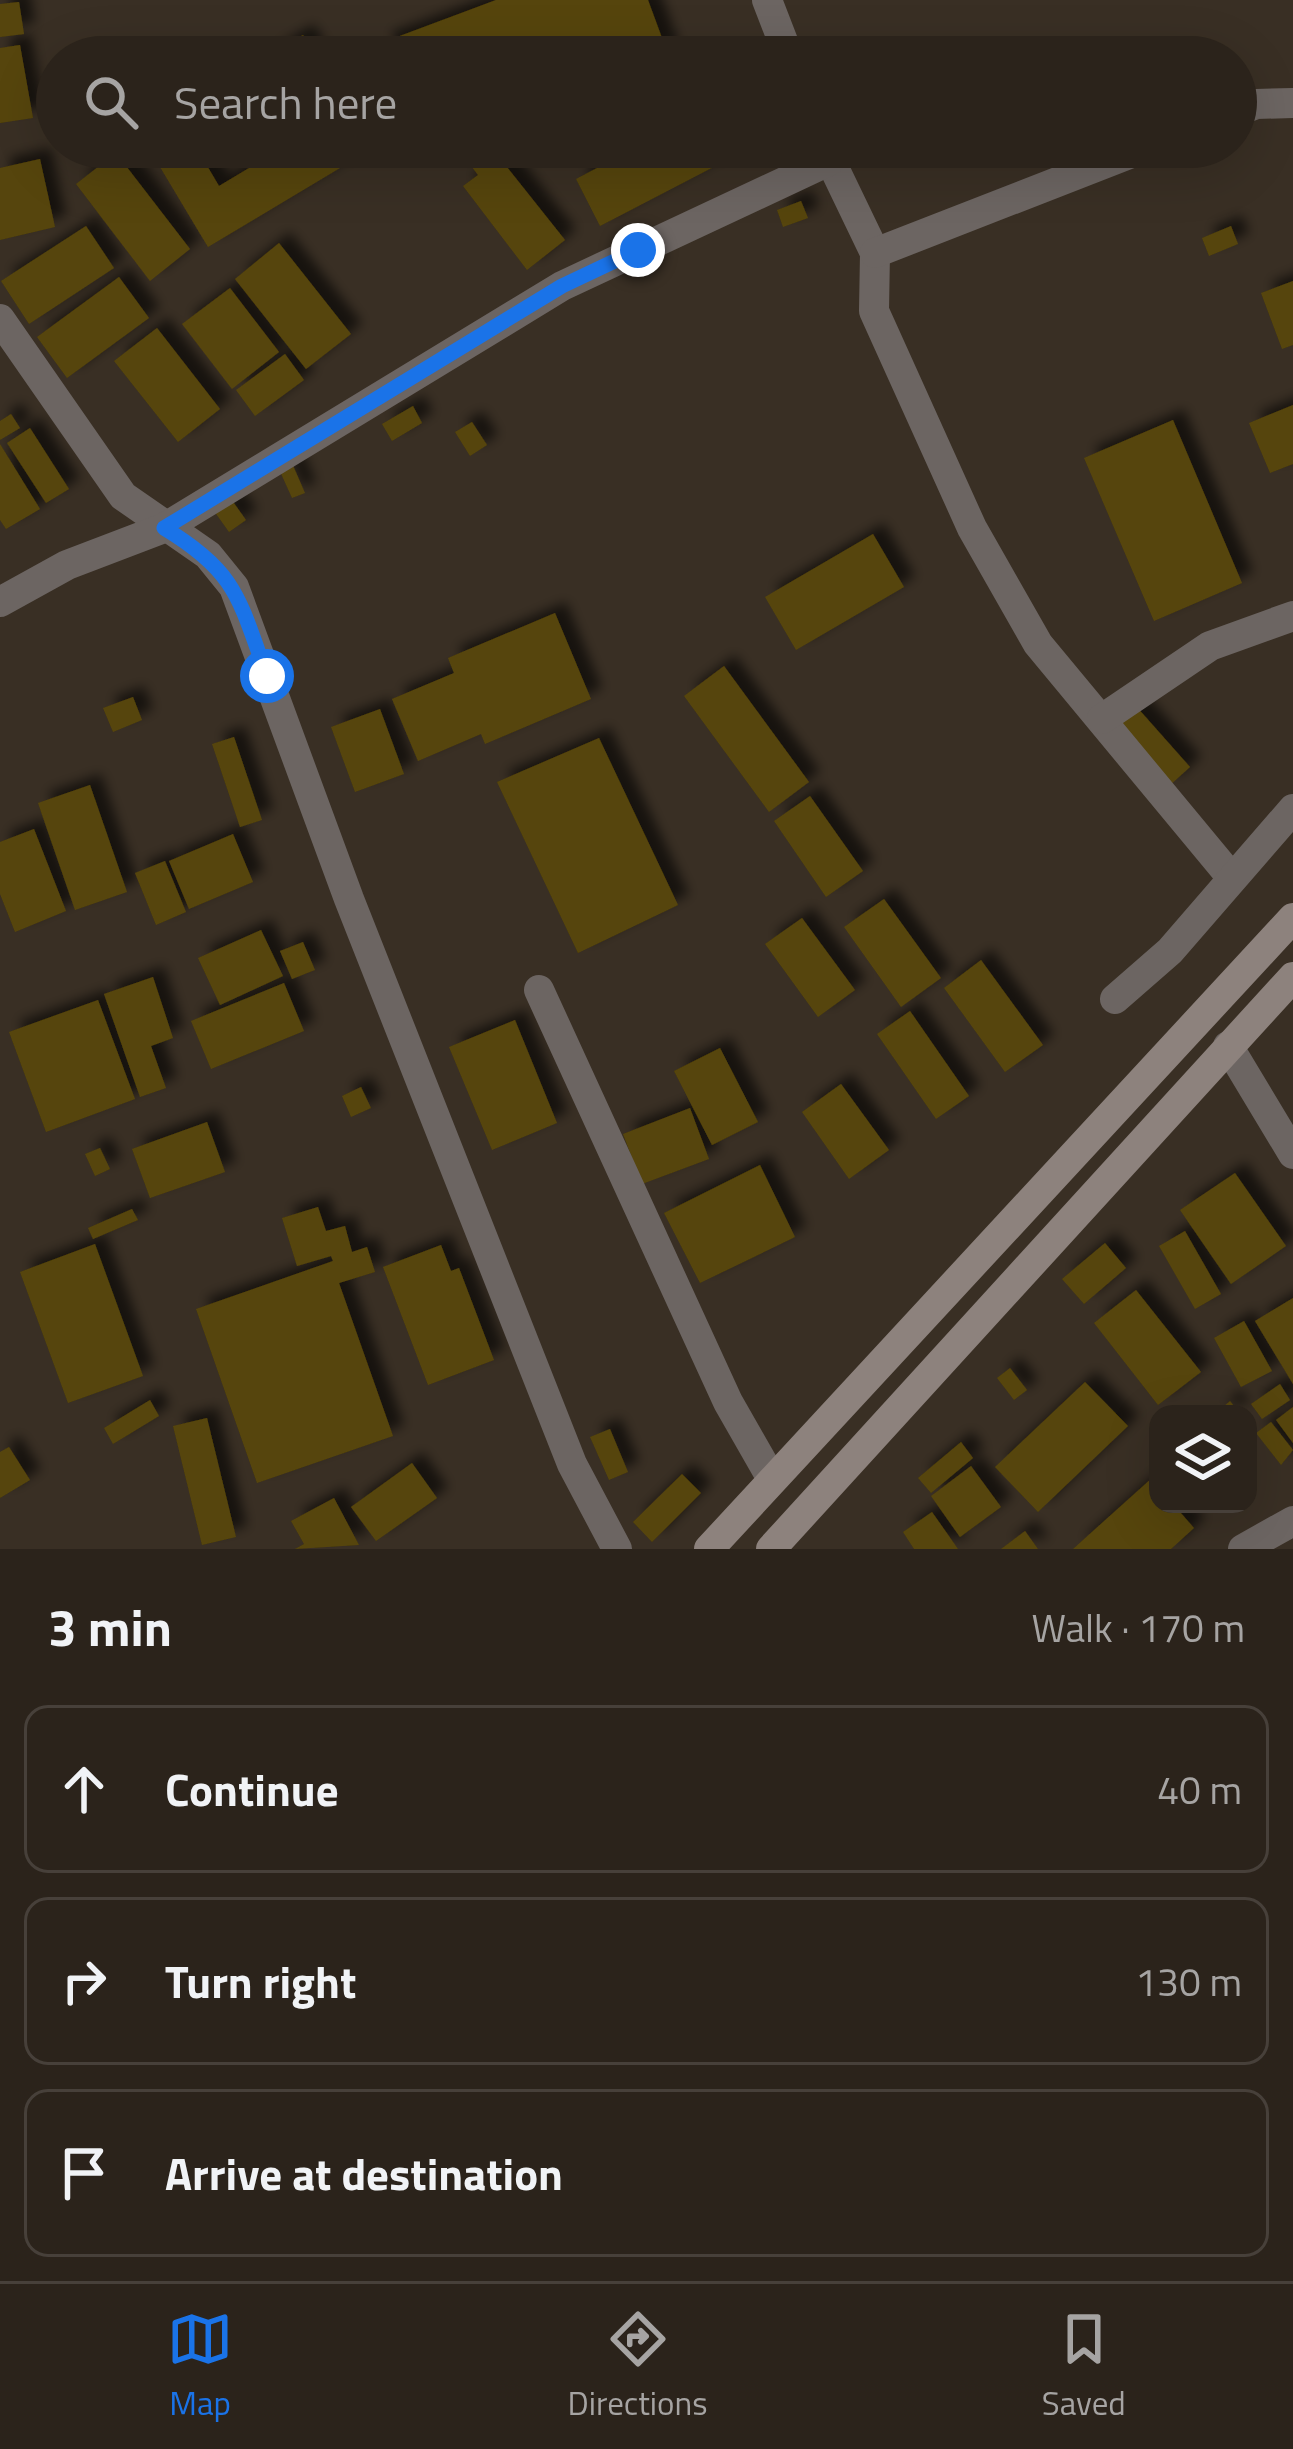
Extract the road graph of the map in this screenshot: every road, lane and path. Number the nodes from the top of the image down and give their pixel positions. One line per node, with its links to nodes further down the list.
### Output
1 (766, 0): 2 (street)
2 (781, 36)
3 (1293, 103): 4 (street)
4 (1257, 104)
5 (798, 168): 10 (street)
6 (833, 168): 8 (street)
7 (1093, 168): 8 (street)
8 (875, 253): 13 (street)
9 (0, 319): 10 (street)
10 (164, 528): 11 (street); 24 (street)
11 (0, 602)
12 (1293, 616): 13 (street)
13 (1102, 719): 15 (street)
14 (1293, 809): 15 (street)
15 (1232, 878): 19 (street)
16 (1293, 917): 22 (main road)
17 (1293, 977): 20 (main road)
18 (539, 990): 22 (street)
19 (1115, 999)
20 (1228, 1046): 21 (street); 26 (main road)
21 (1293, 1154)
22 (772, 1479): 25 (main road)
23 (1293, 1521): 27 (street)
24 (617, 1549)
25 (710, 1549)
26 (771, 1549)
27 (1243, 1549)

